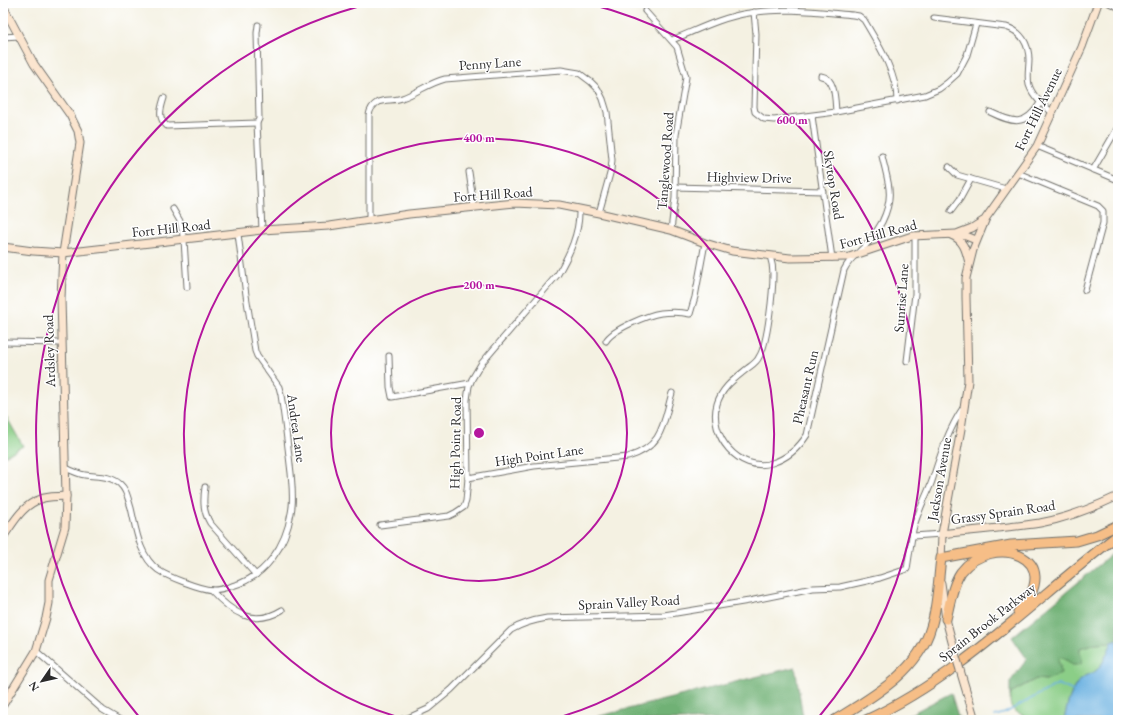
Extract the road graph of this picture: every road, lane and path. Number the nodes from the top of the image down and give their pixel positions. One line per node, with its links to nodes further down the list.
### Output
1 (1098, 3): 19 (main road, Fort Hill Avenue)
2 (1109, 3): 4 (street)
3 (3, 6): 10 (main road, Ardsley Road)
4 (1118, 7)
5 (645, 11): 12 (street, Tanglewood Road)
6 (754, 12): 12 (street); 15 (street); 20 (street)
7 (934, 18): 9 (street)
8 (258, 24): 21 (street)
9 (976, 24): 15 (street); 16 (street)
10 (19, 36): 11 (street); 50 (main road, Ardsley Road)
11 (3, 37)
12 (672, 40): 31 (street, Tanglewood Road)
13 (821, 76): 17 (street)
14 (164, 98): 21 (street)
15 (897, 101): 17 (street)
16 (1040, 104): 18 (street); 19 (street)
17 (836, 112): 20 (street)
18 (990, 112)
19 (1053, 113): 23 (main road, Fort Hill Avenue)
20 (812, 116): 33 (street, Skytop Road)
21 (257, 123): 41 (street)
22 (1118, 127): 26 (street)
23 (1036, 146): 26 (street); 28 (main road, Fort Hill Avenue)
24 (882, 156): 52 (street, Pheasant Run)
25 (949, 167): 29 (street)
26 (1093, 170): 30 (street)
27 (469, 172): 34 (street)
28 (1018, 173): 32 (main road, Fort Hill Avenue); 56 (street)
29 (971, 179): 32 (street); 37 (street)
30 (1118, 180)
31 (675, 187): 33 (street, Highview Drive); 42 (street, Tanglewood Road)
32 (1006, 189): 39 (main road, Fort Hill Avenue)
33 (823, 191): 53 (street, Skytop Road)
34 (474, 207): 36 (main road, Fort Hill Road); 40 (main road, Fort Hill Road)
35 (173, 208): 46 (street)
36 (579, 209): 38 (main road, Fort Hill Road); 62 (street, High Point Road)
37 (951, 211)
38 (599, 213): 40 (street, Penny Lane); 42 (main road, Fort Hill Road)
39 (986, 218): 44 (main road); 47 (main road, Fort Hill Avenue)
40 (369, 221): 41 (main road, Fort Hill Road)
41 (262, 230): 43 (main road, Fort Hill Road)
42 (671, 230): 48 (main road, Fort Hill Road)
43 (238, 234): 46 (main road, Fort Hill Road); 77 (street, Andrea Lane)
44 (953, 234): 45 (main road, Fort Hill Road); 47 (main road, Fort Hill Road); 54 (main road)
45 (915, 235): 52 (main road, Fort Hill Road); 61 (street, Sunrise Lane)
46 (184, 240): 50 (main road, Fort Hill Road); 55 (street)
47 (976, 240): 54 (main road, Jackson Avenue)
48 (705, 243): 51 (main road, Fort Hill Road); 57 (street)
49 (3, 247): 50 (main road, Fort Hill Road)
50 (63, 253): 59 (main road, Ardsley Road)
51 (770, 256): 52 (street, Pheasant Run); 53 (main road, Fort Hill Road)
52 (855, 256): 53 (main road, Fort Hill Road)
53 (832, 258)
54 (969, 264): 64 (main road, Jackson Avenue)
55 (187, 287)
56 (1085, 290)
57 (606, 341)
58 (3, 342): 59 (street)
59 (62, 343): 65 (main road, Ardsley Road)
60 (389, 356): 62 (street)
61 (907, 362)
62 (470, 383): 66 (street, High Point Road)
63 (672, 393): 66 (street, High Point Lane)
64 (965, 405): 72 (main road, Jackson Avenue); 74 (street)
65 (66, 468): 68 (main road, Ardsley Road); 78 (street)
66 (468, 478): 70 (street, High Point Road)
67 (205, 488): 77 (street)
68 (66, 496): 75 (main road); 82 (main road, Ardsley Road)
69 (1118, 496): 72 (main road, Grassy Sprain Road)
70 (380, 525)
71 (1118, 525): 76 (highway)
72 (942, 534): 74 (street, Grassy Sprain Road); 76 (main road, Jackson Avenue)
73 (1118, 535): 81 (highway, Sprain Brook Parkway)
74 (913, 536): 85 (street, Sprain Valley Road)
75 (3, 537)
76 (941, 558): 80 (main road, Jackson Avenue); 86 (highway)
77 (256, 575): 78 (street, Andrea Lane)
78 (211, 590): 79 (street)
79 (282, 610)
80 (946, 619): 81 (highway); 88 (main road, Jackson Avenue, bridge)
81 (996, 635): 87 (highway, Sprain Brook Parkway)
82 (36, 651): 83 (main road, Ardsley Road); 84 (street)
83 (3, 705)
84 (120, 720)
85 (399, 720)
86 (835, 720)
87 (866, 720)
88 (975, 720)

